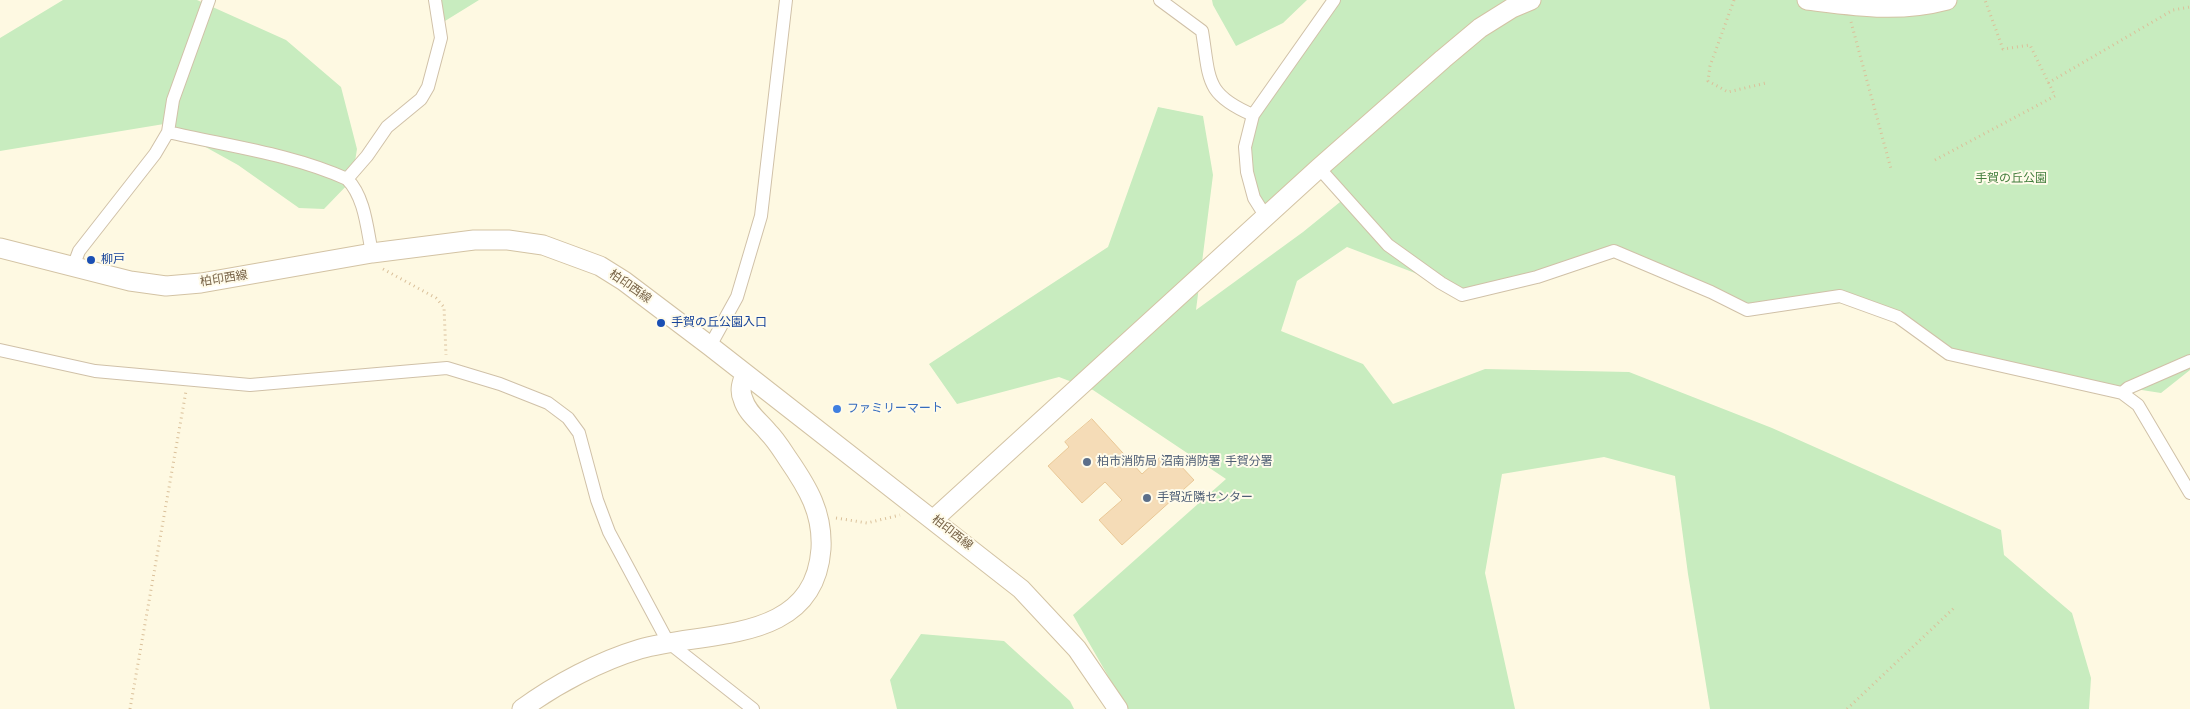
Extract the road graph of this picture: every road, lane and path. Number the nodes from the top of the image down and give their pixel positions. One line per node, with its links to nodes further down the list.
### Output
1 (209, 0): 16 (street)
2 (435, 0): 20 (street)
3 (786, 0): 25 (street)
4 (1160, 0): 15 (street)
5 (1334, 0): 15 (street)
6 (1531, 0): 18 (street)
7 (1734, 0): 13 (path)
8 (1807, 0): 11 (street)
9 (1947, 0): 11 (street)
10 (1985, 0): 14 (path)
11 (1846, 5): 19 (path)
12 (2190, 7): 14 (path)
13 (1766, 83)
14 (2048, 83): 17 (path)
15 (1253, 115): 21 (street)
16 (168, 132): 20 (street); 24 (street)
17 (1935, 160)
18 (1319, 168): 21 (street); 31 (street)
19 (1891, 169)
20 (347, 180): 23 (street)
21 (1266, 216): 34 (street)
22 (0, 248): 24 (street, 柏印西線)
23 (376, 260): 24 (street, 柏印西線); 25 (street, 柏印西線); 28 (path)
24 (73, 267)
25 (710, 346): 29 (street, 柏印西線)
26 (0, 350): 30 (street)
27 (2190, 361): 31 (street)
28 (447, 368): 30 (street); 36 (street)
29 (745, 374): 33 (street); 34 (street, 柏印西線)
30 (188, 380): 37 (path)
31 (2122, 393): 32 (street)
32 (2190, 493)
33 (819, 514): 34 (path); 36 (street)
34 (927, 514): 40 (street, 柏印西線)
35 (1954, 608): 41 (path)
36 (668, 642): 38 (street); 39 (street)
37 (130, 709)
38 (522, 709)
39 (753, 709)
40 (1118, 709)
41 (1847, 709)

